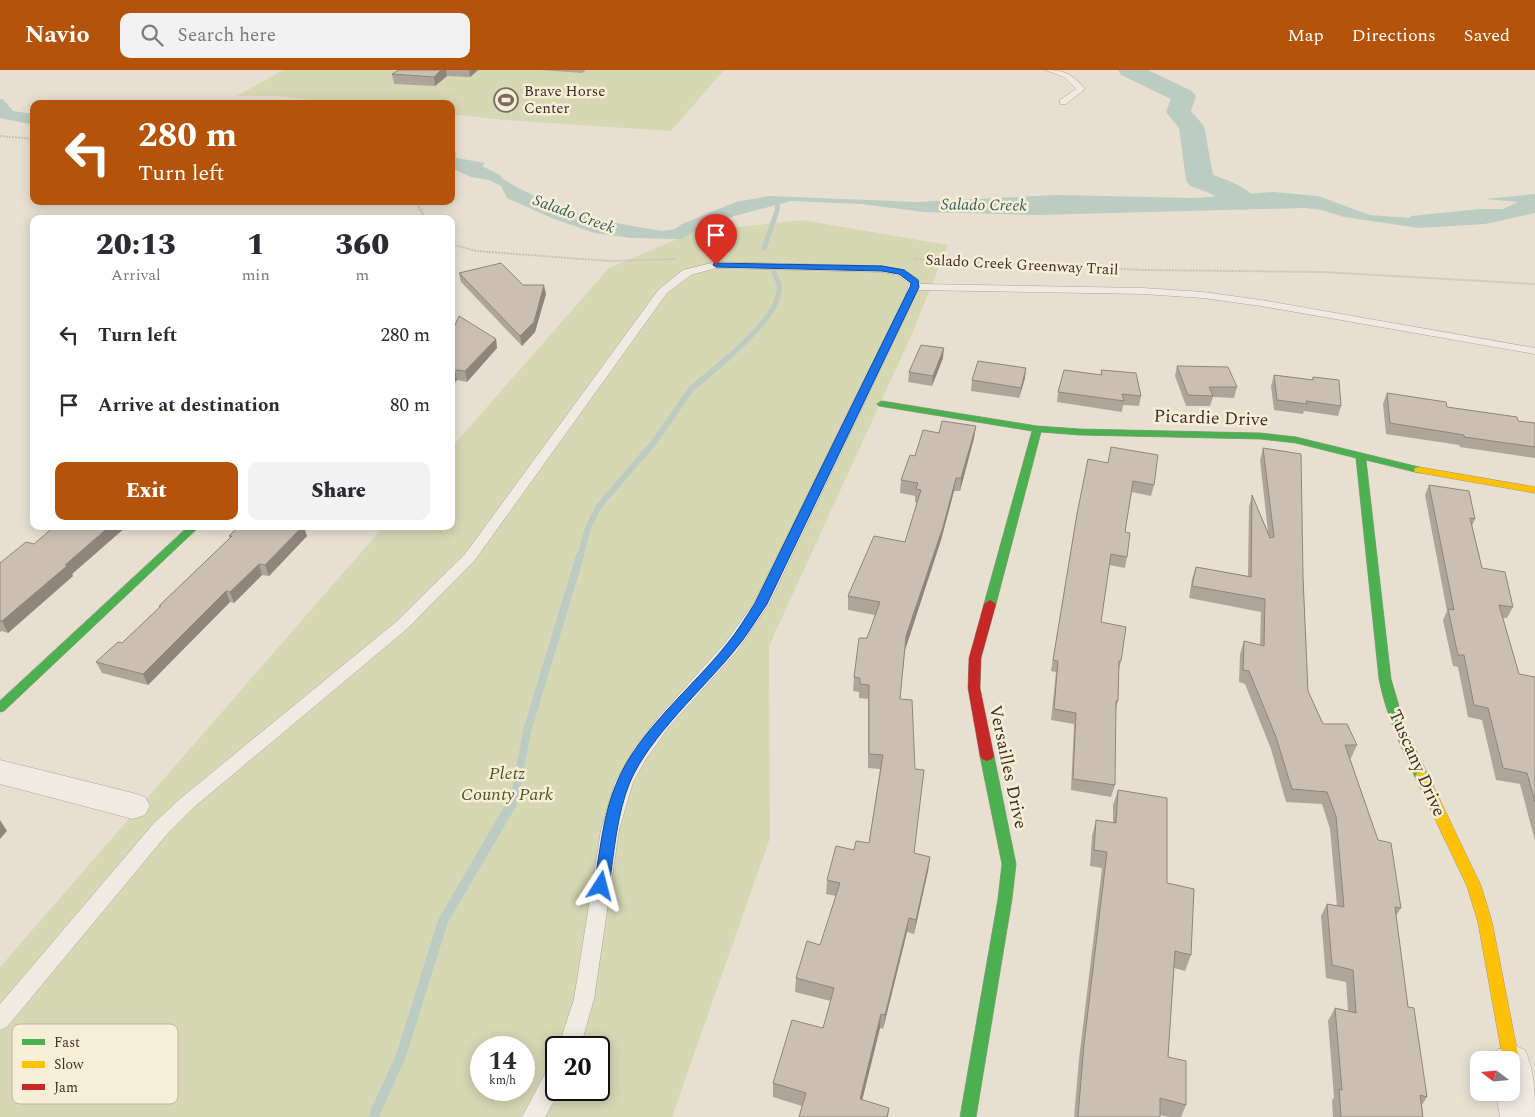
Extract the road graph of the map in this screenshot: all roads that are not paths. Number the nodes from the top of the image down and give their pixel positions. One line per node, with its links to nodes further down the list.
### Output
1 (1049, 70): 2 (lane)
2 (1063, 102)
3 (914, 287): 4 (lane); 13 (lane); 14 (lane)
4 (1535, 351)
5 (882, 404): 6 (street, Picardie Drive)
6 (1037, 429): 7 (street, Picardie Drive); 19 (street, Versailles Drive)
7 (1361, 457): 8 (street, Picardie Drive); 15 (street, Tuscany Drive)
8 (1535, 490)
9 (191, 530): 10 (street)
10 (0, 708)
11 (0, 772): 12 (street)
12 (133, 806)
13 (0, 1020)
14 (573, 1036)
15 (1509, 1051)
16 (545, 1095): 18 (lane)
17 (1518, 1101): 20 (street, Tuscany Drive)
18 (533, 1117)
19 (968, 1117)
20 (1521, 1117)

